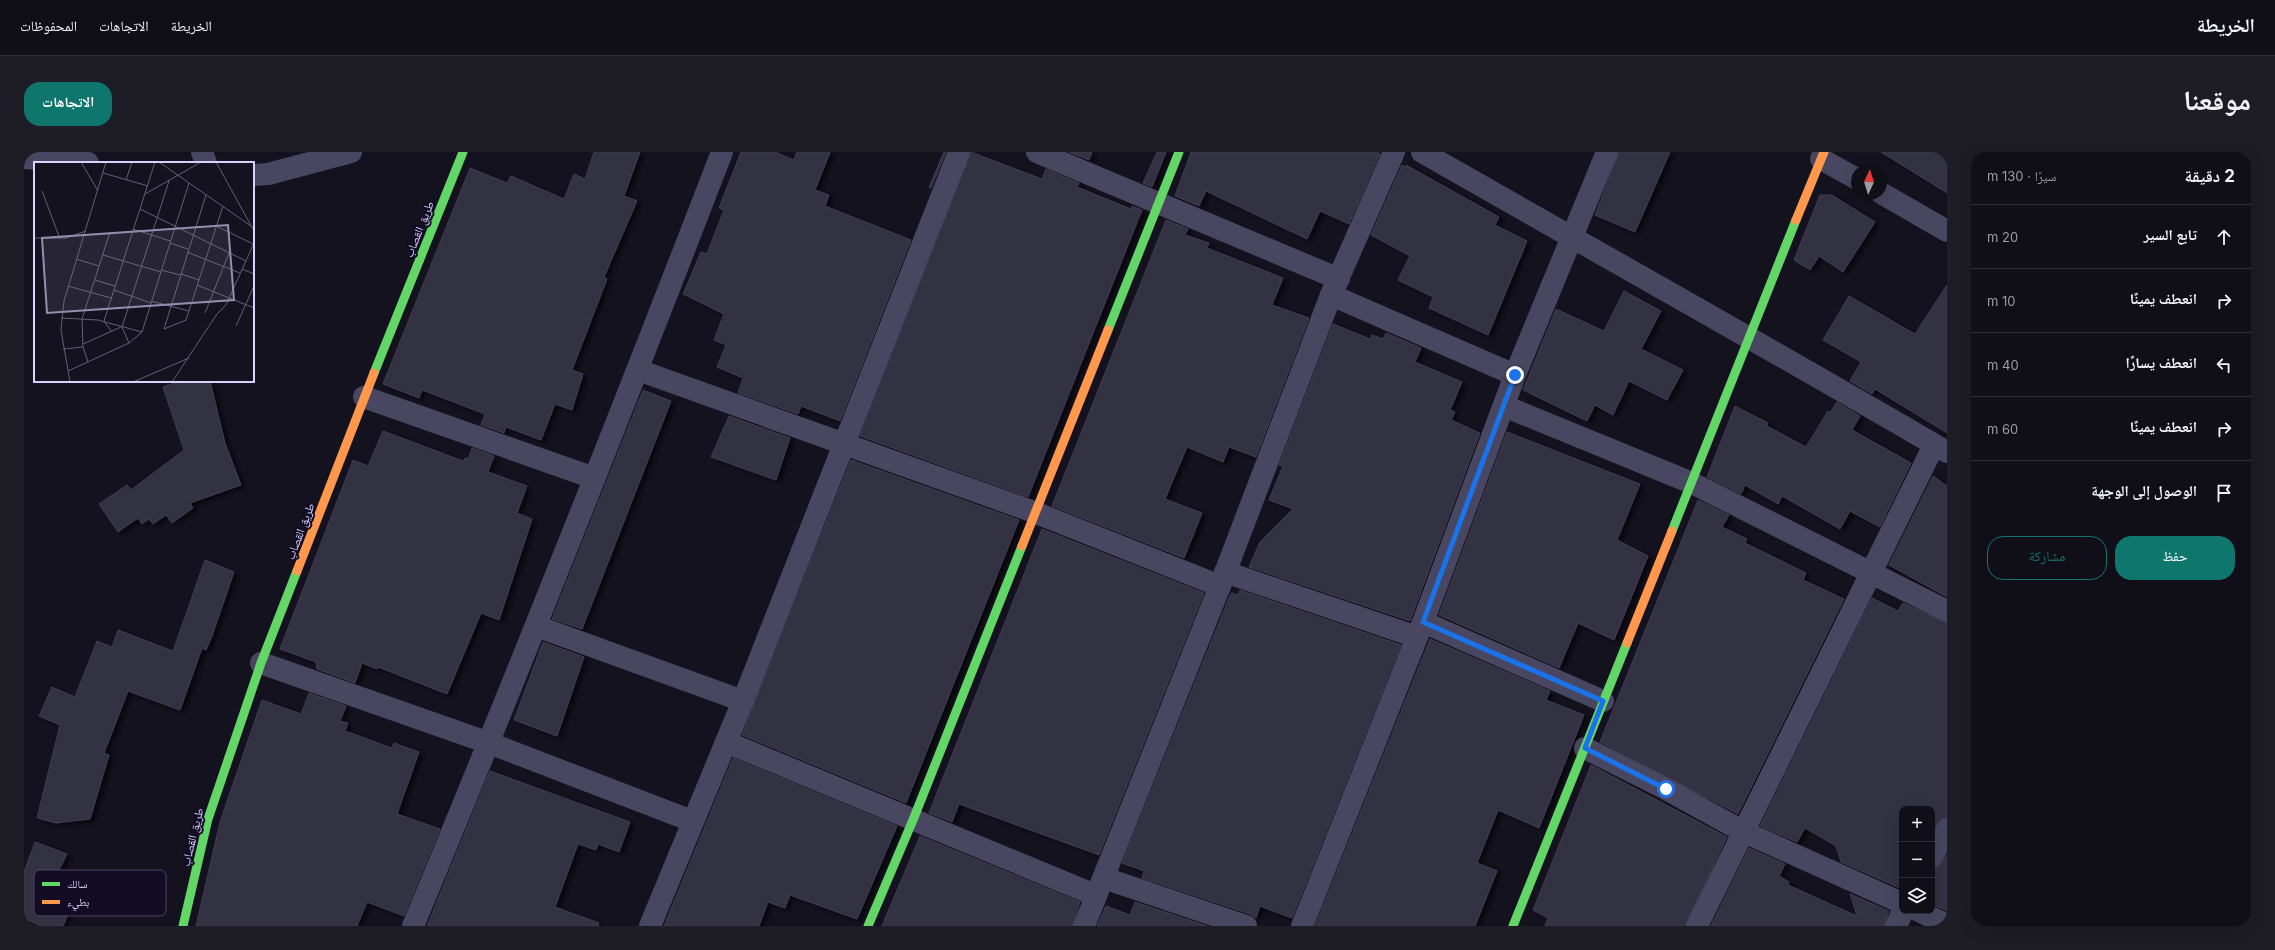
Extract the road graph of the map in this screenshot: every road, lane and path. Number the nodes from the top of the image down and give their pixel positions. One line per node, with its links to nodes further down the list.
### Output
1 (202, 152): 14 (street)
2 (351, 152): 15 (street)
3 (463, 152): 25 (street, طريق القصاب)
4 (722, 152): 23 (street)
5 (959, 152): 27 (street)
6 (1037, 152): 18 (street)
7 (1180, 152): 18 (street)
8 (1394, 152): 21 (street)
9 (1422, 152): 20 (street)
10 (1607, 152): 20 (street)
11 (1823, 156): 16 (street); 22 (street)
12 (24, 158): 13 (street)
13 (75, 162)
14 (206, 162)
15 (254, 175)
16 (1851, 175)
17 (1887, 196): 19 (street)
18 (1159, 204): 21 (street); 31 (street)
19 (1947, 231)
20 (1572, 237): 22 (street); 24 (street)
21 (1335, 287): 24 (street); 33 (street)
22 (1750, 337): 28 (street); 30 (street)
23 (638, 370): 27 (street); 29 (street)
24 (1515, 375): 26 (street)
25 (364, 397): 29 (street); 37 (street, طريق القصاب)
26 (1504, 406): 30 (street); 36 (street)
27 (845, 443): 31 (street); 38 (street)
28 (1941, 448): 32 (street)
29 (594, 478): 35 (street)
30 (1692, 483): 32 (street); 39 (street)
31 (1034, 512): 33 (street); 43 (street)
32 (1871, 571): 34 (street); 46 (street)
33 (1223, 579): 36 (street); 48 (street)
34 (1947, 611)
35 (536, 626): 38 (street); 41 (street)
36 (1420, 629): 39 (street); 59 (street)
37 (261, 664): 41 (street); 53 (street, طريق القصاب)
38 (743, 701): 40 (street)
39 (1603, 701): 42 (street)
40 (726, 742): 43 (street); 44 (street)
41 (489, 743): 44 (street); 54 (street)
42 (1585, 748): 46 (street); 60 (street)
43 (913, 820): 48 (street); 56 (street)
44 (692, 821): 55 (street)
45 (1947, 829): 47 (street)
46 (1744, 832): 49 (street); 61 (street)
47 (1935, 851)
48 (1100, 886): 57 (street); 58 (street)
49 (1899, 902)
50 (1902, 914): 62 (street)
51 (1925, 914): 52 (street)
52 (1947, 925)
53 (183, 926)
54 (413, 926)
55 (650, 926)
56 (868, 926)
57 (1084, 926)
58 (1246, 926)
59 (1302, 926)
60 (1513, 926)
61 (1697, 926)
62 (1896, 926)

